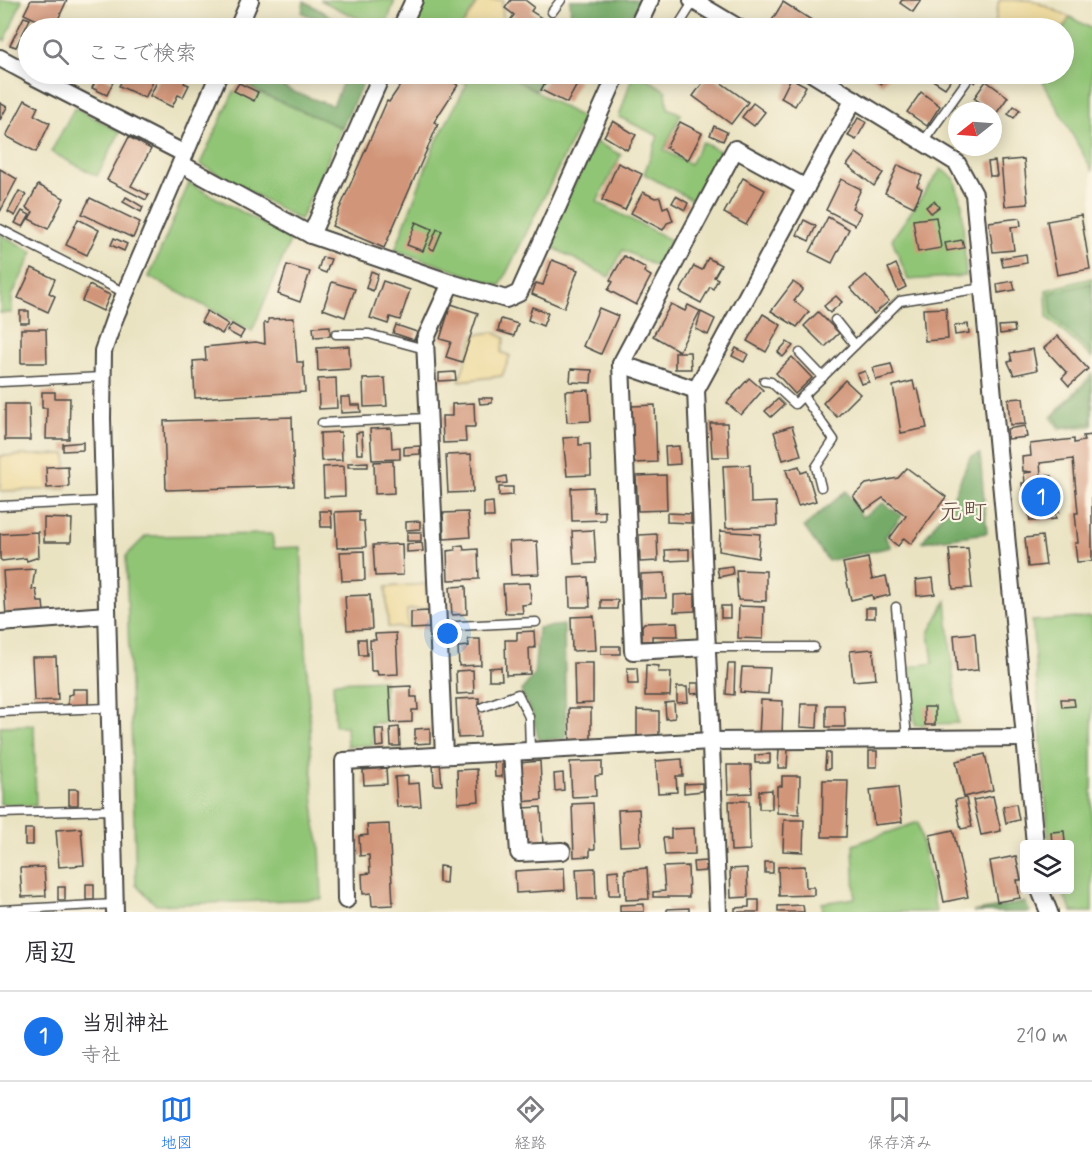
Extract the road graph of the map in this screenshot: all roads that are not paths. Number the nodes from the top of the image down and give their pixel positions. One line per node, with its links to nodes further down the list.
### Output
1 (250, 0): 7 (street)
2 (414, 0): 8 (street)
3 (561, 0): 6 (lane)
4 (650, 0): 9 (street)
5 (693, 0): 10 (lane); 11 (street)
6 (552, 12)
7 (242, 18)
8 (406, 18)
9 (642, 18)
10 (683, 18)
11 (723, 18)
12 (0, 58): 13 (street)
13 (18, 67)
14 (49, 84): 22 (street)
15 (215, 84): 22 (street)
16 (378, 84): 25 (street)
17 (613, 84): 26 (street)
18 (829, 84): 20 (street)
19 (965, 84): 21 (lane)
20 (854, 99): 21 (street); 23 (street)
21 (923, 142): 27 (street)
22 (183, 159): 25 (street); 28 (street)
23 (806, 188): 34 (street); 39 (street)
24 (0, 228): 28 (lane)
25 (311, 235): 26 (street)
26 (451, 283): 32 (street)
27 (983, 288): 31 (lane); 56 (street)
28 (125, 293): 36 (street)
29 (835, 320): 31 (lane)
30 (336, 334): 32 (lane)
31 (855, 345): 35 (lane)
32 (425, 349): 41 (street)
33 (800, 353): 35 (lane)
34 (621, 364): 39 (street); 51 (street)
35 (823, 376): 40 (lane)
36 (102, 377): 38 (lane); 44 (street)
37 (764, 381): 40 (lane)
38 (0, 382)
39 (696, 390): 51 (street)
40 (803, 396): 43 (lane)
41 (428, 418): 42 (lane); 50 (street)
42 (322, 423)
43 (821, 487)
44 (104, 501): 45 (lane); 47 (street)
45 (0, 506)
46 (896, 607): 57 (lane)
47 (107, 615): 49 (street); 54 (street)
48 (536, 622): 50 (lane)
49 (0, 623)
50 (438, 627): 61 (street)
51 (707, 647): 52 (lane); 58 (street)
52 (814, 647)
53 (483, 707): 59 (lane)
54 (109, 708): 55 (lane); 62 (street)
55 (0, 712)
56 (1025, 738): 57 (street); 64 (street)
57 (907, 739): 58 (street)
58 (711, 741): 59 (street); 70 (street)
59 (531, 750): 60 (street)
60 (512, 752): 61 (street); 65 (street)
61 (444, 755): 67 (street)
62 (112, 810): 63 (lane); 68 (street)
63 (0, 813)
64 (1035, 840)
65 (562, 851)
66 (1042, 894): 71 (street)
67 (346, 900)
68 (115, 908): 69 (lane)
69 (0, 910)
70 (718, 912)
71 (1050, 912)

